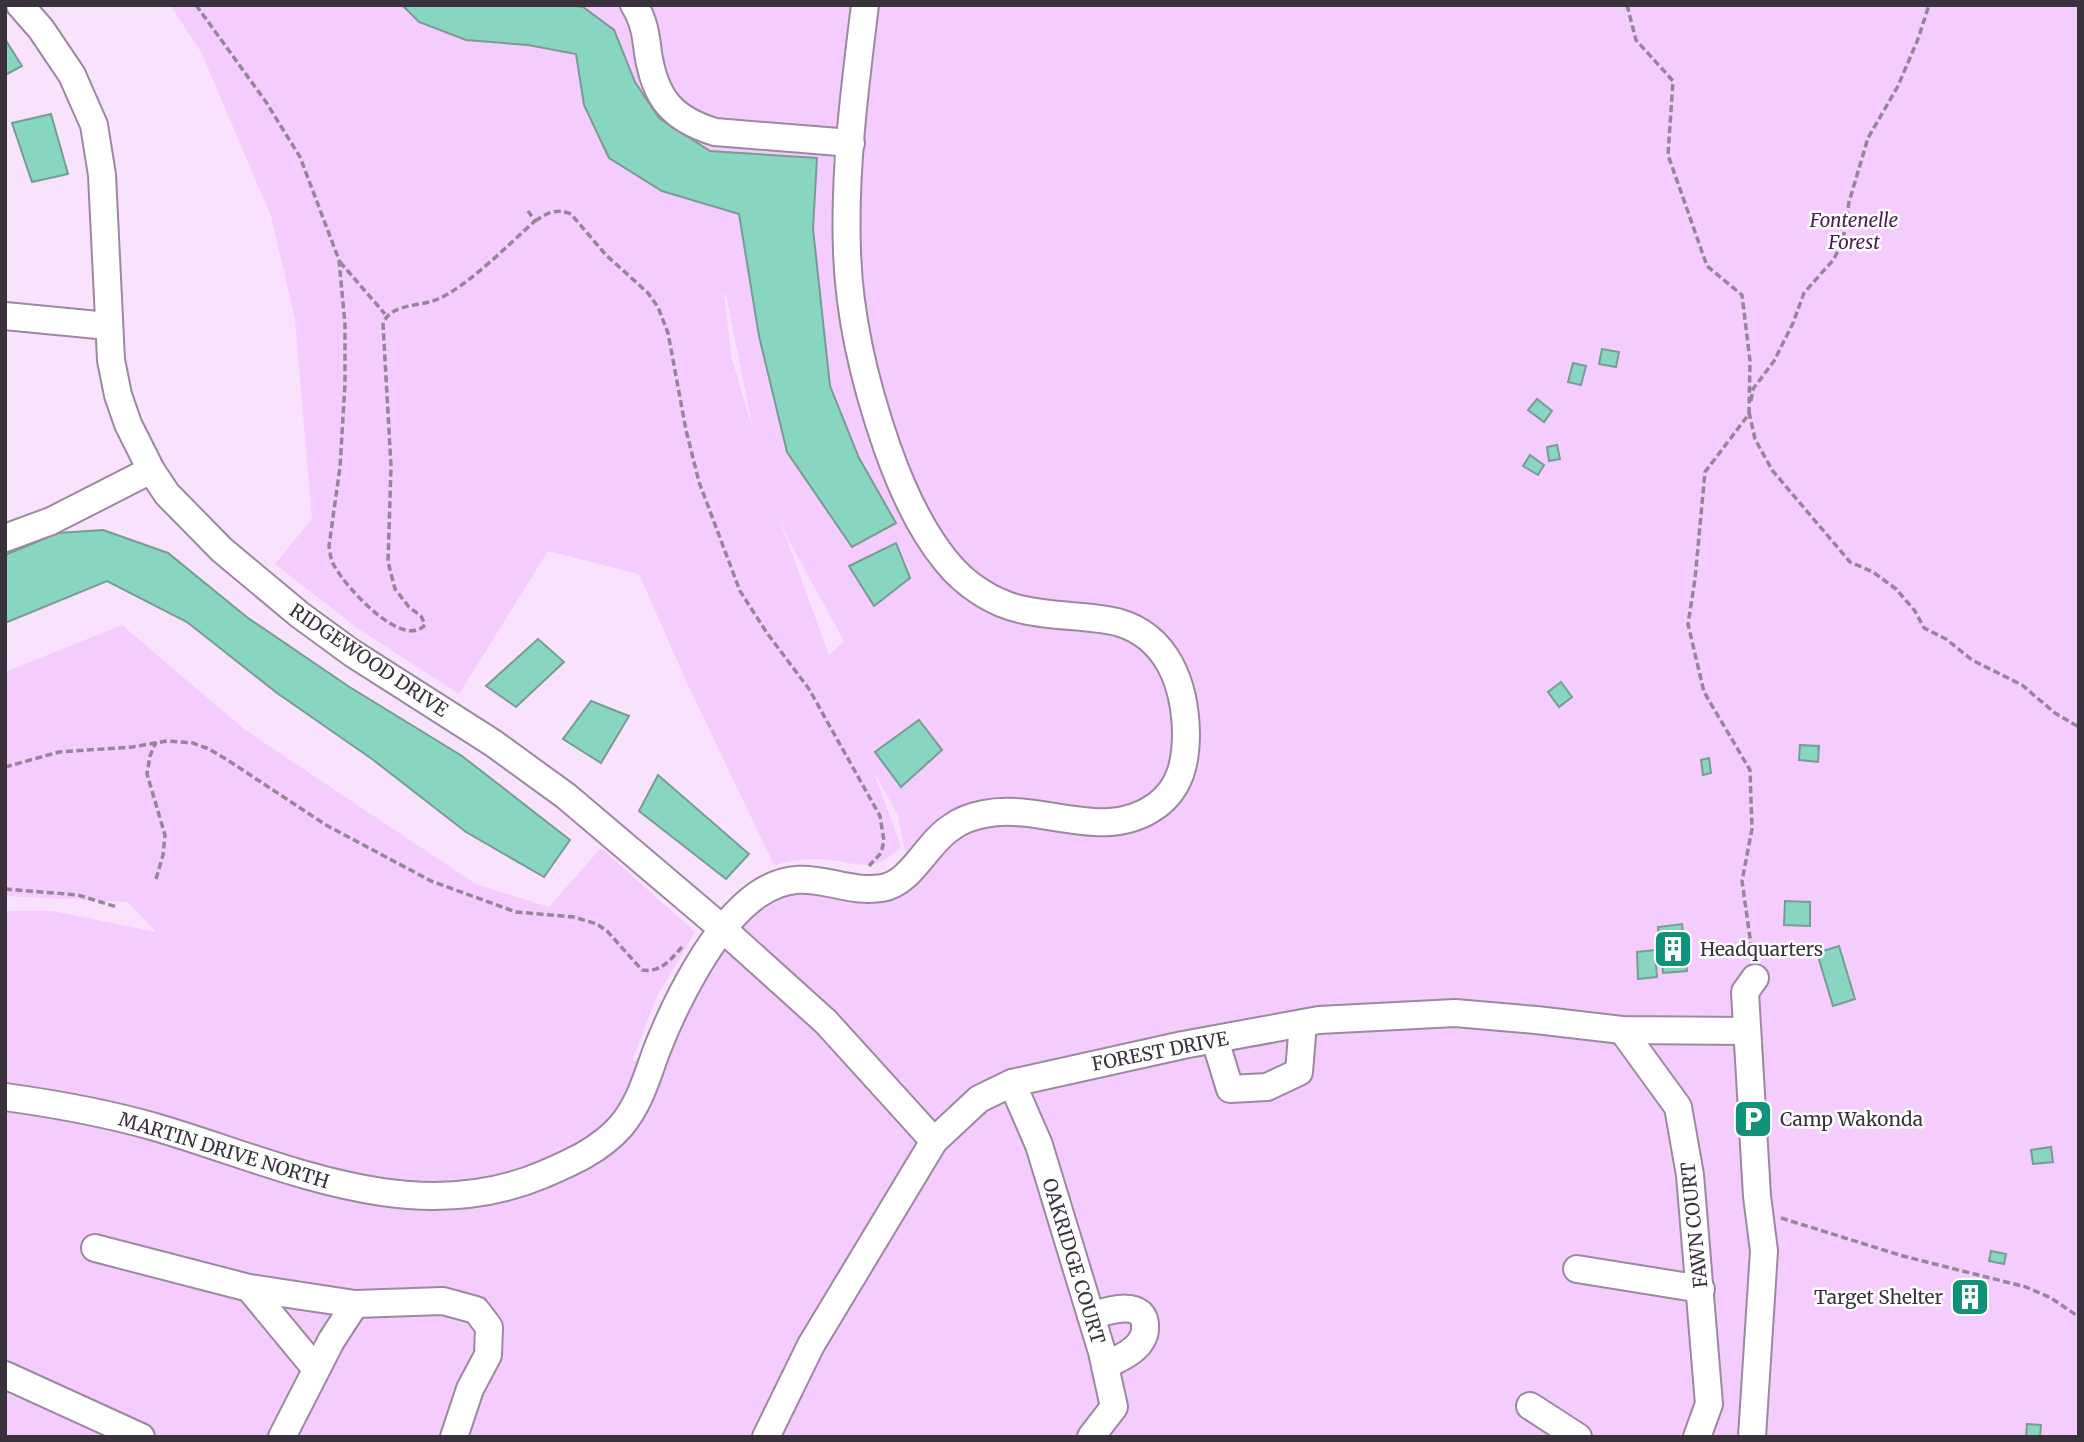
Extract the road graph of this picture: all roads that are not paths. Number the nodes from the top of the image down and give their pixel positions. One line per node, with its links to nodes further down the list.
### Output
1 (20, 5): 6 (street, RIDGEWOOD DRIVE)
2 (634, 5): 4 (street)
3 (865, 5): 4 (street, MARTIN DRIVE NORTH)
4 (851, 143): 9 (street, MARTIN DRIVE NORTH)
5 (5, 316): 6 (street)
6 (108, 326): 7 (street, RIDGEWOOD DRIVE)
7 (151, 470): 8 (street); 9 (street, RIDGEWOOD DRIVE)
8 (5, 538)
9 (716, 923): 16 (street, MARTIN DRIVE NORTH); 17 (street, RIDGEWOOD DRIVE)
10 (1755, 978): 13 (street)
11 (1303, 1023): 12 (street, FOREST DRIVE); 14 (street, FOREST DRIVE); 14 (street)
12 (1622, 1030): 13 (street, FOREST DRIVE); 21 (street, FAWN COURT)
13 (1747, 1031): 35 (street)
14 (1215, 1041): 15 (street, FOREST DRIVE)
15 (1012, 1083): 17 (street, FOREST DRIVE); 23 (street, OAKRIDGE COURT)
16 (5, 1097)
17 (934, 1141): 31 (street, FOREST DRIVE)
18 (95, 1248): 20 (street)
19 (1577, 1269): 21 (street)
20 (249, 1288): 22 (street); 25 (street)
21 (1701, 1289): 34 (street, FAWN COURT)
22 (355, 1304): 25 (street); 30 (street)
23 (1091, 1316): 24 (street, OAKRIDGE COURT); 24 (street)
24 (1105, 1366): 32 (street, OAKRIDGE COURT)
25 (316, 1369): 29 (street)
26 (5, 1375): 28 (street)
27 (1530, 1406): 33 (street)
28 (141, 1437)
29 (282, 1437)
30 (454, 1437)
31 (766, 1437)
32 (1091, 1437)
33 (1578, 1437)
34 (1697, 1437)
35 (1752, 1437)

